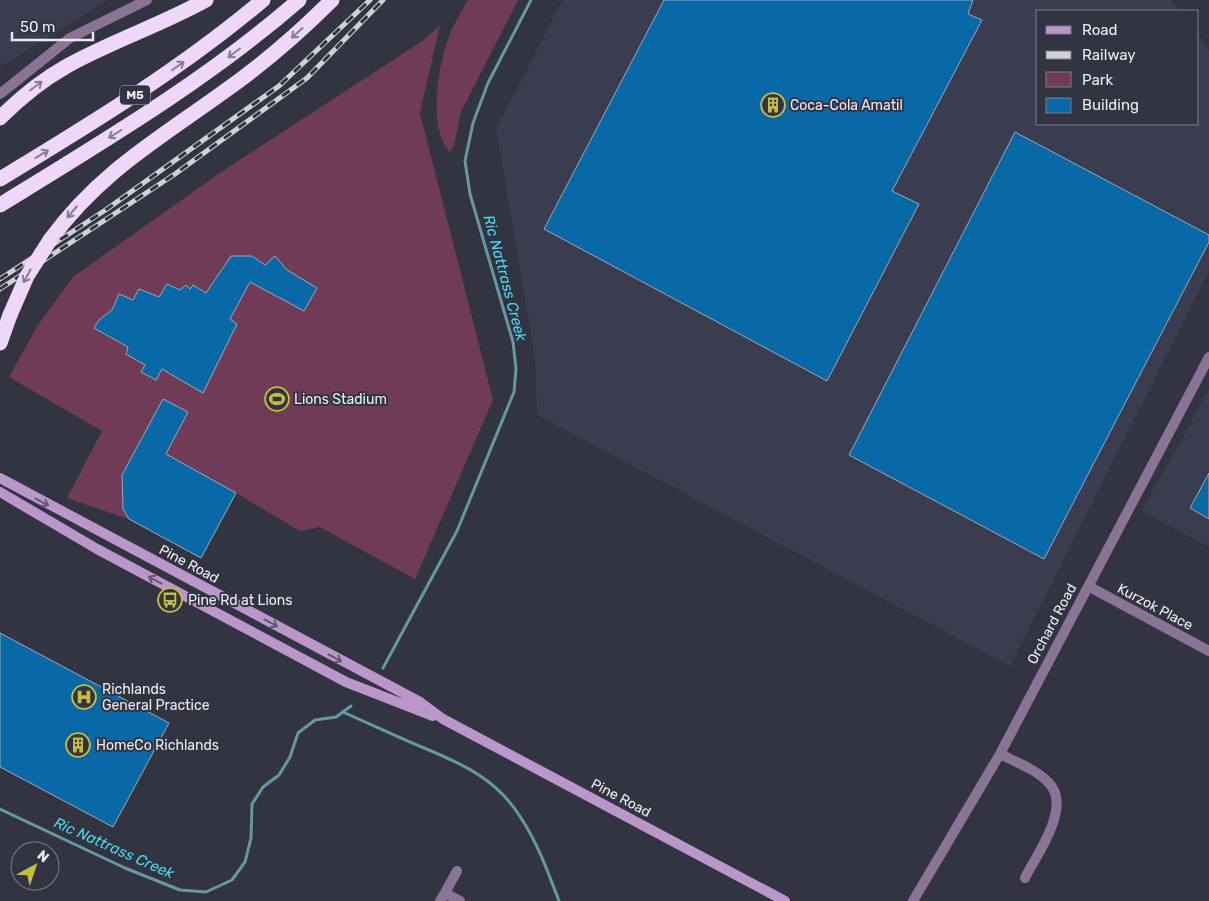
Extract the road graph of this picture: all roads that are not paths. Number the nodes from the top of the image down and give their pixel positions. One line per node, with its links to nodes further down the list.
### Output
1 (146, 0): 6 (street)
2 (206, 0): 7 (highway, one-way to 2)
3 (263, 0): 8 (highway, M5, one-way to 3)
4 (299, 0): 9 (highway, M5, one-way to 9)
5 (332, 0): 10 (highway, one-way to 10, bridge)
6 (0, 94)
7 (0, 118)
8 (0, 179)
9 (0, 205)
10 (0, 343)
11 (1209, 357): 14 (street, Orchard Road)
12 (0, 478): 16 (street, Pine Road, one-way to 16)
13 (0, 492): 16 (street, Pine Road, one-way to 13)
14 (1088, 586): 15 (street, Kurzok Place); 17 (street, Orchard Road)
15 (1209, 651)
16 (443, 719): 22 (street, Pine Road)
17 (1000, 754): 19 (street); 23 (street, Orchard Road)
18 (457, 871): 20 (street)
19 (1025, 878)
20 (442, 897): 21 (street)
21 (460, 901)
22 (785, 901)
23 (913, 901)

